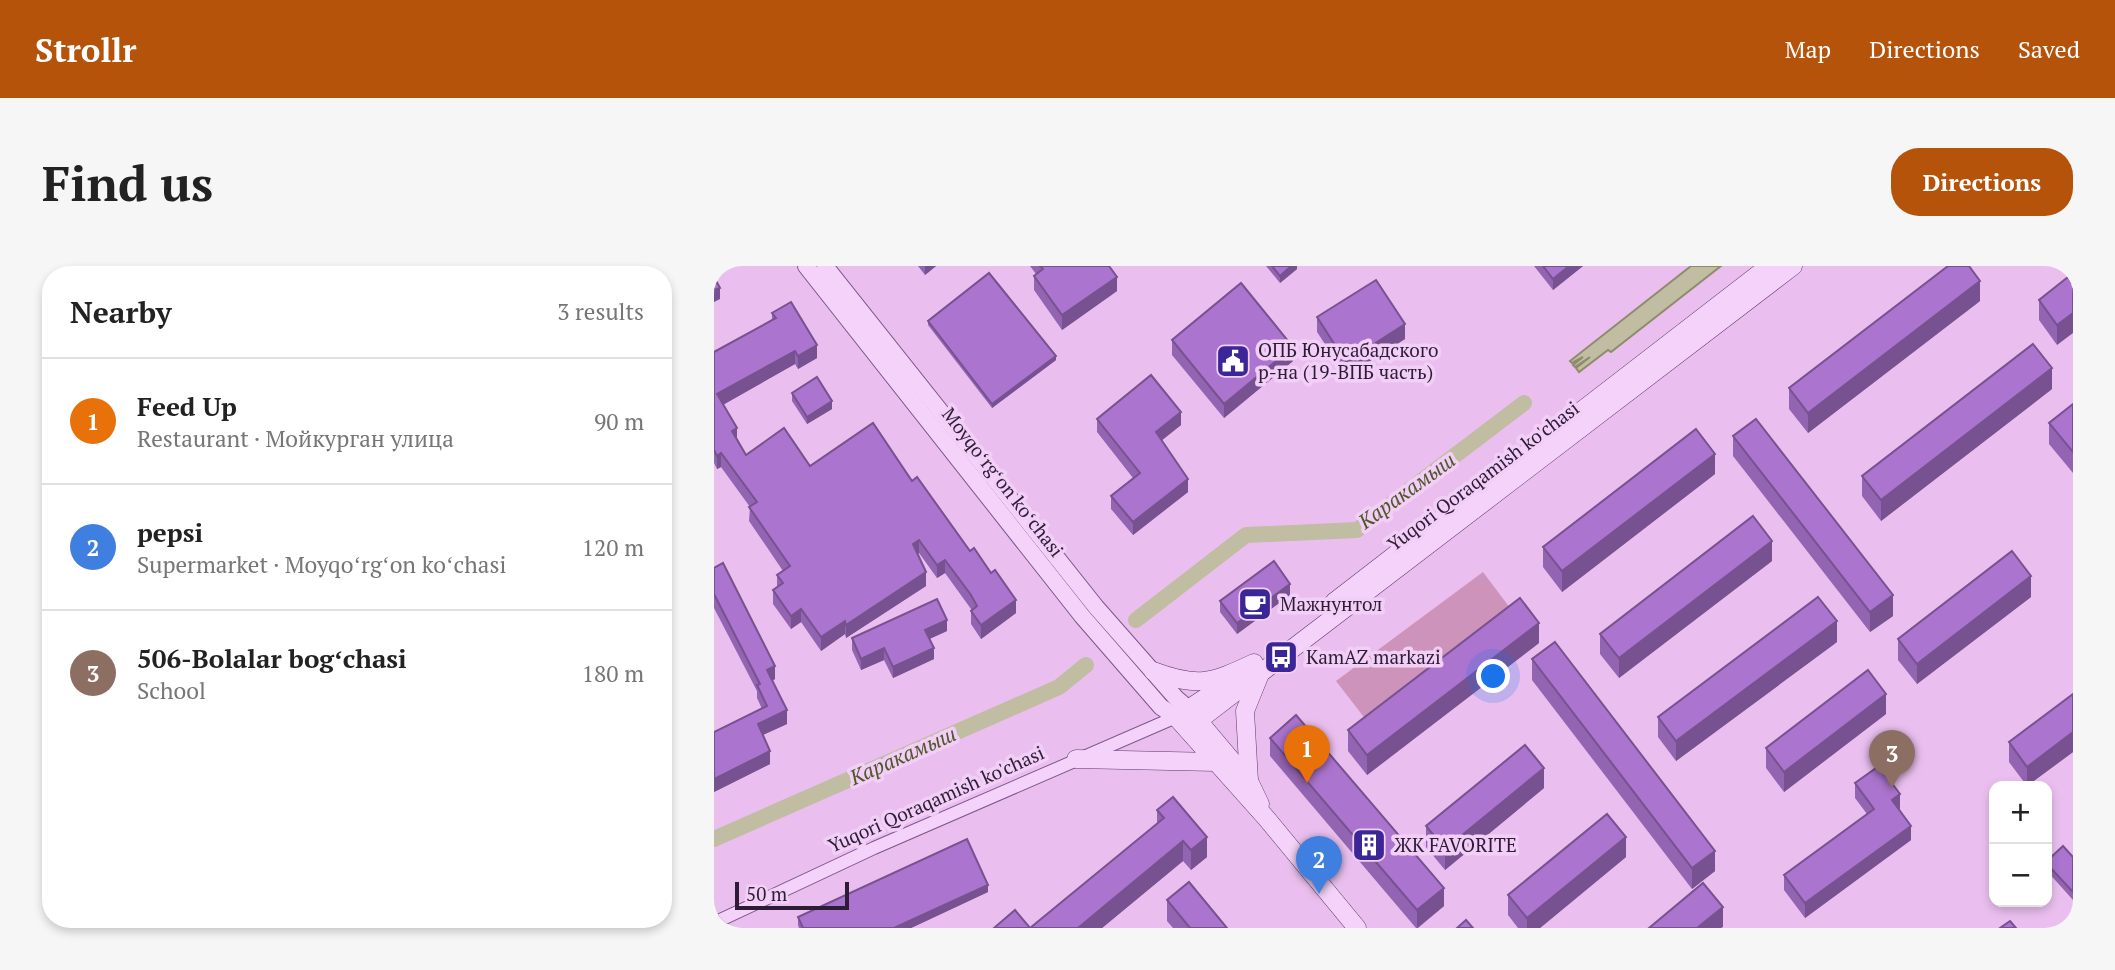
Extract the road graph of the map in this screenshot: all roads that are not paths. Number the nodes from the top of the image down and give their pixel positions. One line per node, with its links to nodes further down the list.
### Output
1 (806, 266): 5 (street, Moyqoʻrgʻon koʻchasi)
2 (825, 266): 5 (street, Moyqoʻrgʻon koʻchasi)
3 (1769, 266): 6 (main road, Yuqori Qoraqamish ko'chasi)
4 (1793, 266): 6 (main road, Yuqori Qoraqamish ko'chasi)
5 (1089, 611): 7 (street, Moyqoʻrgʻon koʻchasi)
6 (1257, 668): 7 (main road); 8 (main road, Yuqori Qoraqamish ko'chasi); 11 (main road)
7 (1144, 669): 8 (street, Moyqoʻrgʻon koʻchasi)
8 (1188, 715): 9 (street, Yuqori Qoraqamish ko'chasi); 10 (main road); 11 (main road)
9 (1076, 759): 10 (main road); 13 (street, Yuqori Qoraqamish ko'chasi)
10 (1216, 762): 12 (main road)
11 (1250, 781): 12 (main road)
12 (1267, 819): 14 (main road)
13 (714, 923)
14 (1356, 928)

